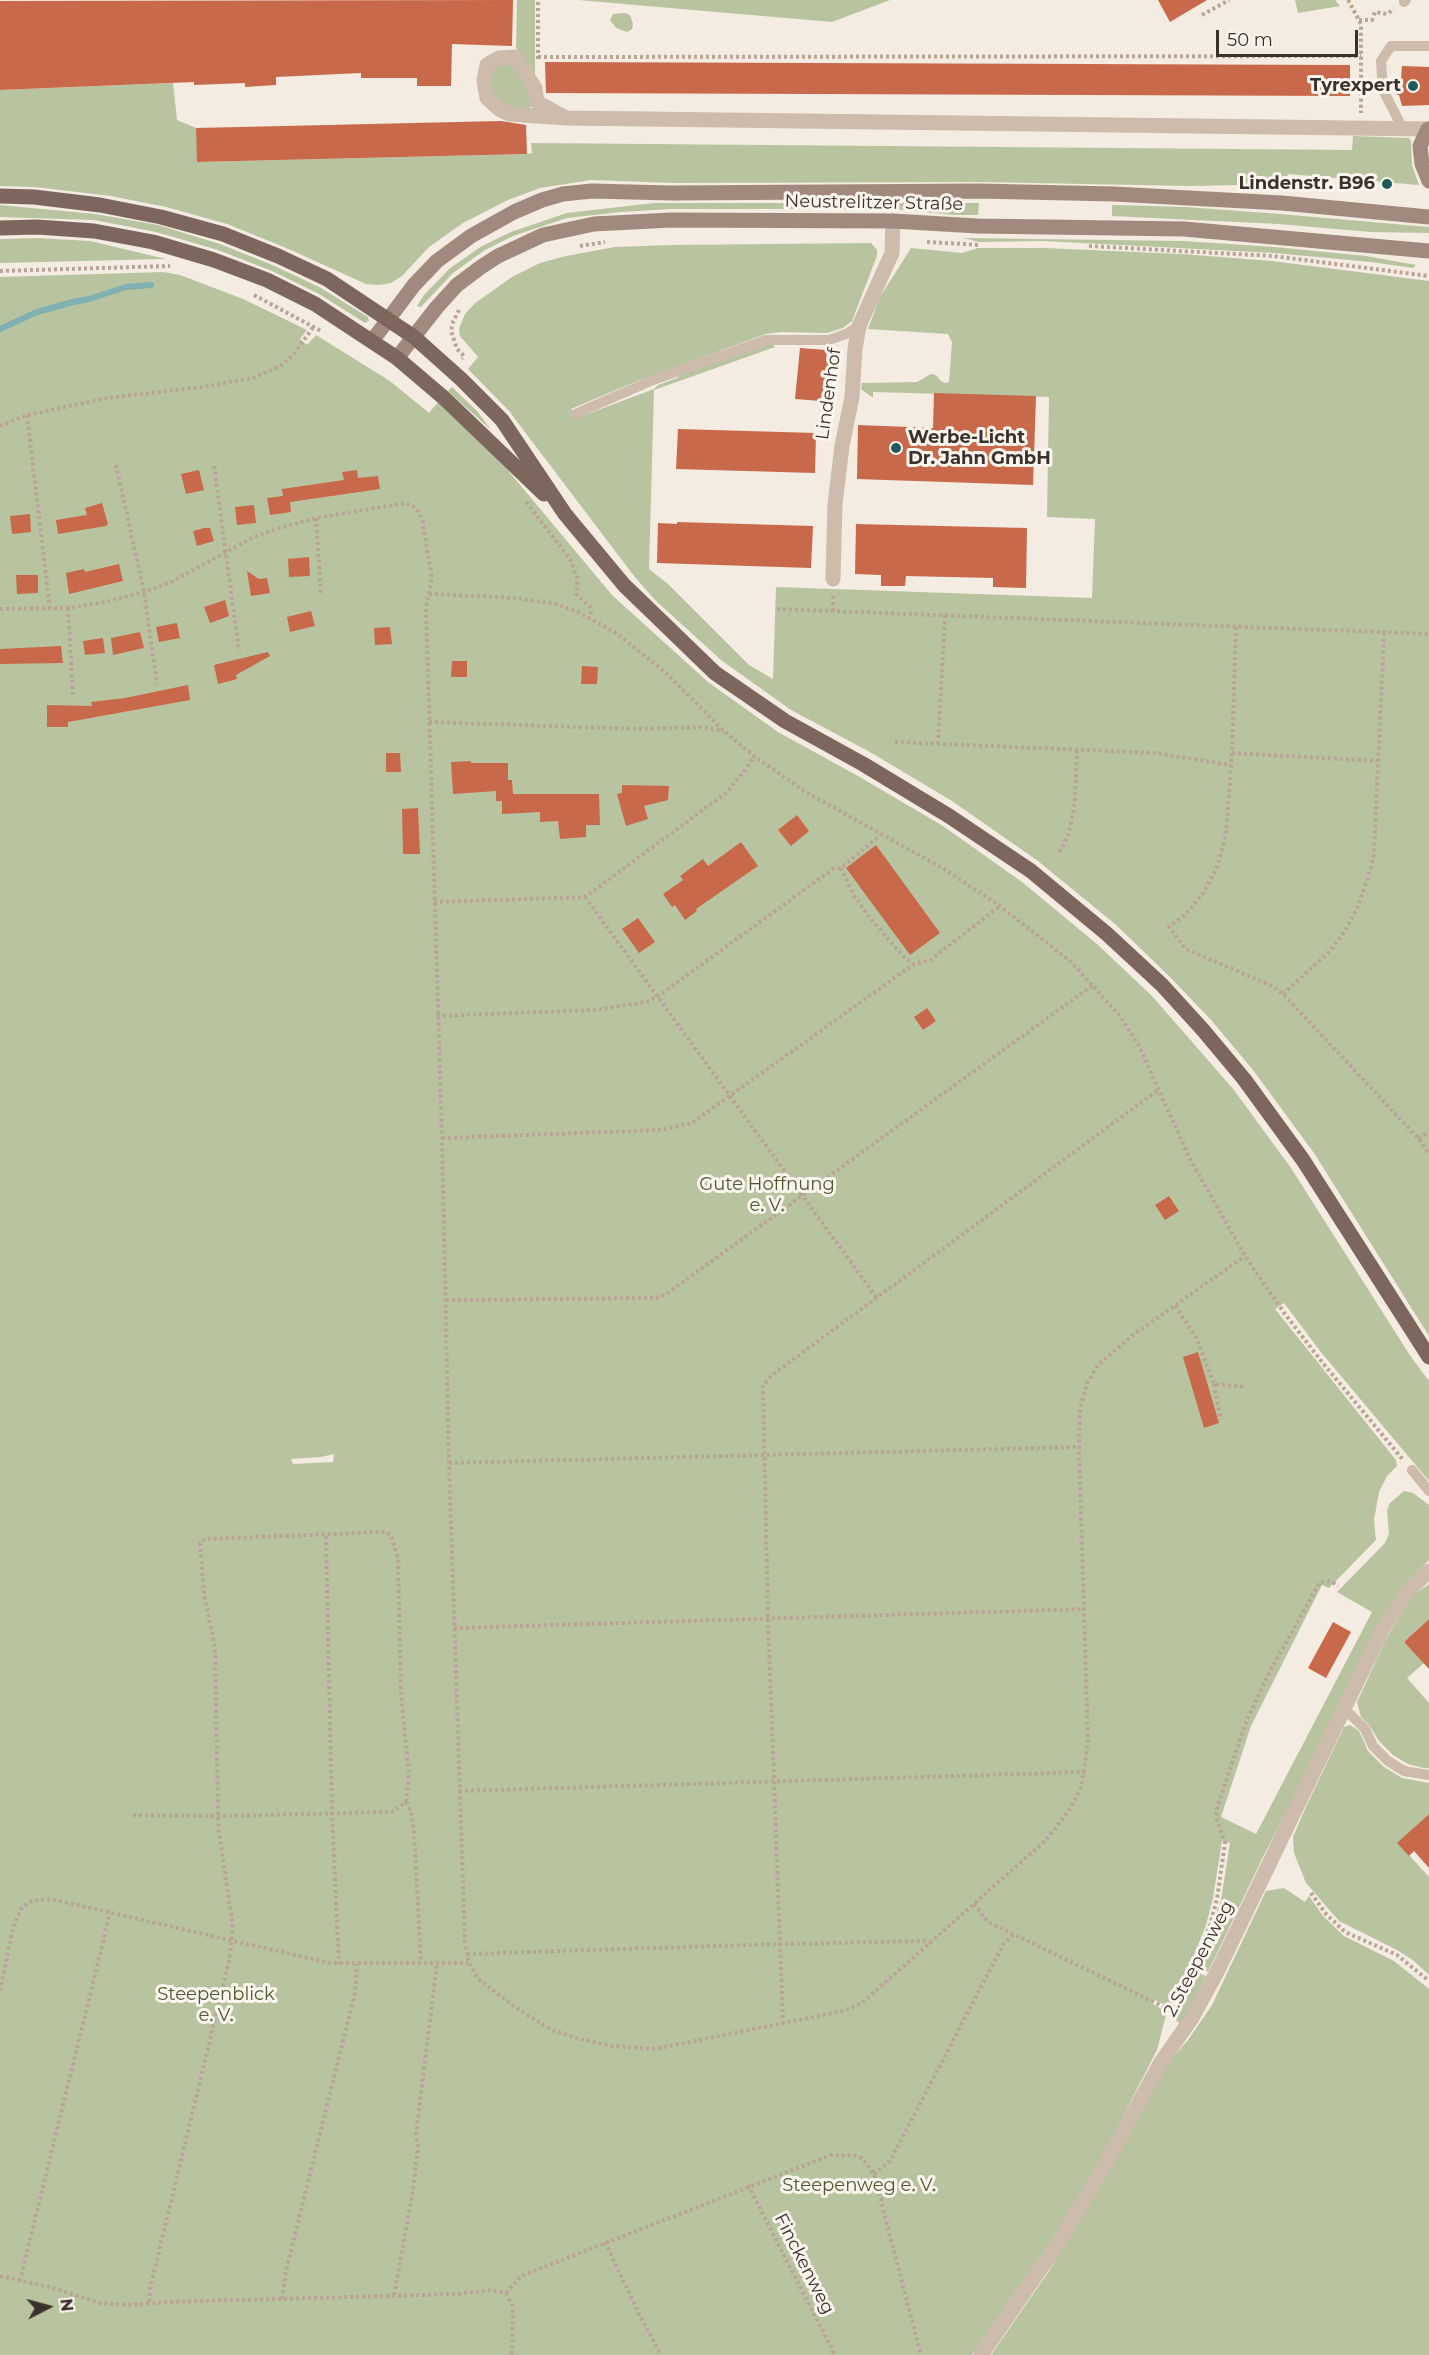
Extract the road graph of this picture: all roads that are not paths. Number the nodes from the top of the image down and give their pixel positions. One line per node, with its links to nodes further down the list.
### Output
1 (1429, 46): 3 (lane)
2 (566, 118): 2 (street); 3 (street)
3 (1403, 129): 4 (street)
4 (1429, 129): 5 (main road)
5 (1429, 181)
6 (0, 196): 11 (main road)
7 (1429, 218): 11 (main road, Neustrelitzer Straße)
8 (893, 221): 10 (main road, Neustrelitzer Straße); 12 (street, Lindenhof); 13 (main road, Neustrelitzer Straße)
9 (0, 228): 14 (main road)
10 (1429, 251)
11 (388, 319): 13 (main road); 14 (main road, Neustrelitzer Straße)
12 (859, 326): 16 (lane); 18 (street, Lindenhof)
13 (414, 337): 15 (main road, Neustrelitzer Straße); 17 (main road)
14 (372, 341): 15 (main road)
15 (398, 358): 17 (main road)
16 (575, 414)
17 (565, 514): 19 (main road)
18 (833, 584)
19 (1429, 1357)
20 (1412, 1470): 21 (lane)
21 (1429, 1491)
22 (1429, 1570): 23 (street, 2.Steepenweg)
23 (1343, 1712): 24 (lane); 25 (street, 2.Steepenweg)
24 (1429, 1775)
25 (981, 2355)

